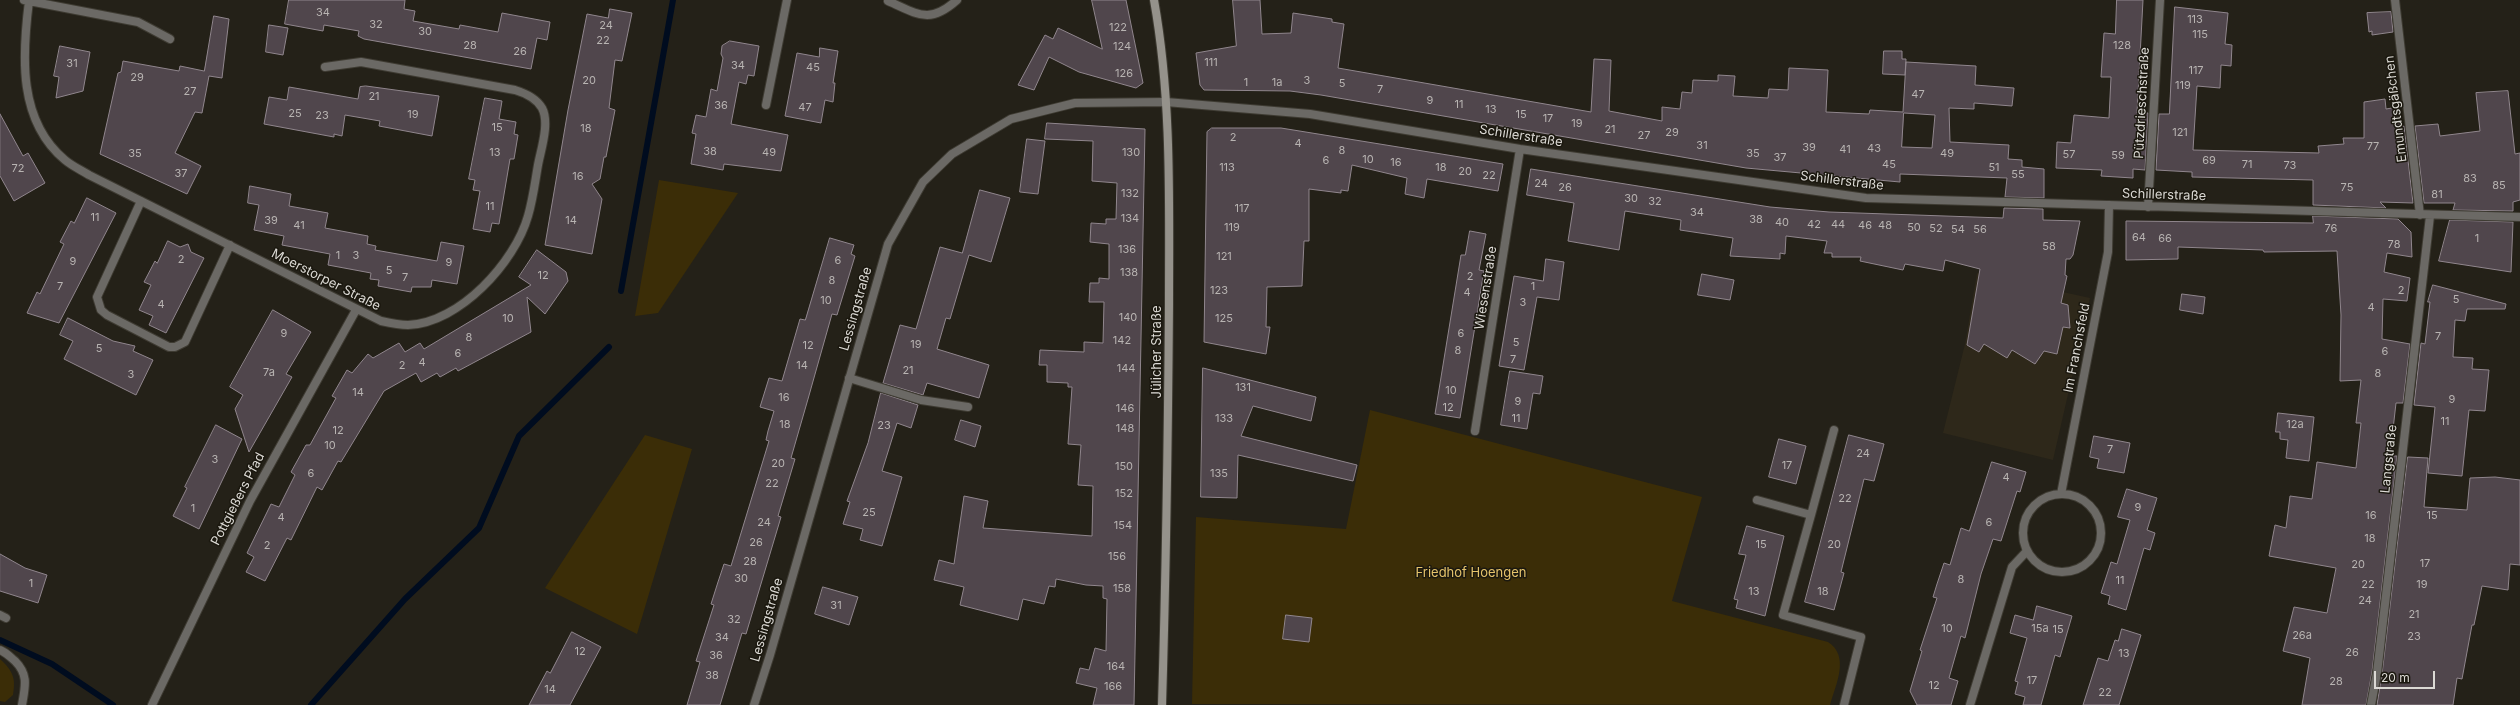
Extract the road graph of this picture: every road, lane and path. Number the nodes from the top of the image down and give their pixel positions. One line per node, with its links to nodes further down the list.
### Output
1 (26, 0): 8 (street, Moerstorper Straße); 13 (street, Moerstorper Straße)
2 (787, 0): 11 (street)
3 (957, 0): 7 (street)
4 (1154, 0): 10 (main road, Jülicher Straße)
5 (2160, 0): 15 (street, Pützdrieschstraße)
6 (2395, 0): 16 (street, Emundtsgäßchen)
7 (888, 1)
8 (170, 39)
9 (325, 67): 20 (street, Moerstorper Straße)
10 (1166, 102): 12 (street, Schillerstraße); 21 (street, Lessingstraße); 34 (main road, Jülicher Straße)
11 (766, 105)
12 (1520, 148): 14 (street, Schillerstraße); 24 (street, Wiesenstraße)
13 (141, 201): 19 (street, Moerstorper Straße); 19 (street)
14 (2109, 205): 15 (street, Schillerstraße); 25 (street, Im Franchsfeld)
15 (2148, 207): 16 (street, Schillerstraße)
16 (2420, 215): 17 (street, Schillerstraße)
17 (2430, 216): 18 (street, Schillerstraße); 36 (street, Langstraße)
18 (2520, 217)
19 (230, 245): 20 (street, Moerstorper Straße)
20 (356, 310): 32 (street, Pottgießers Pfad)
21 (849, 378): 22 (street); 33 (street, Lessingstraße)
22 (968, 407)
23 (1834, 430): 27 (street)
24 (1475, 431)
25 (2061, 494): 28 (street); 28 (street)
26 (1757, 500): 27 (street)
27 (1811, 515): 35 (street)
28 (2027, 551): 30 (street)
29 (0, 650): 31 (street)
30 (1972, 704)
31 (22, 705)
32 (152, 705)
33 (754, 705)
34 (1162, 705)
35 (1844, 705)
36 (2371, 705)

